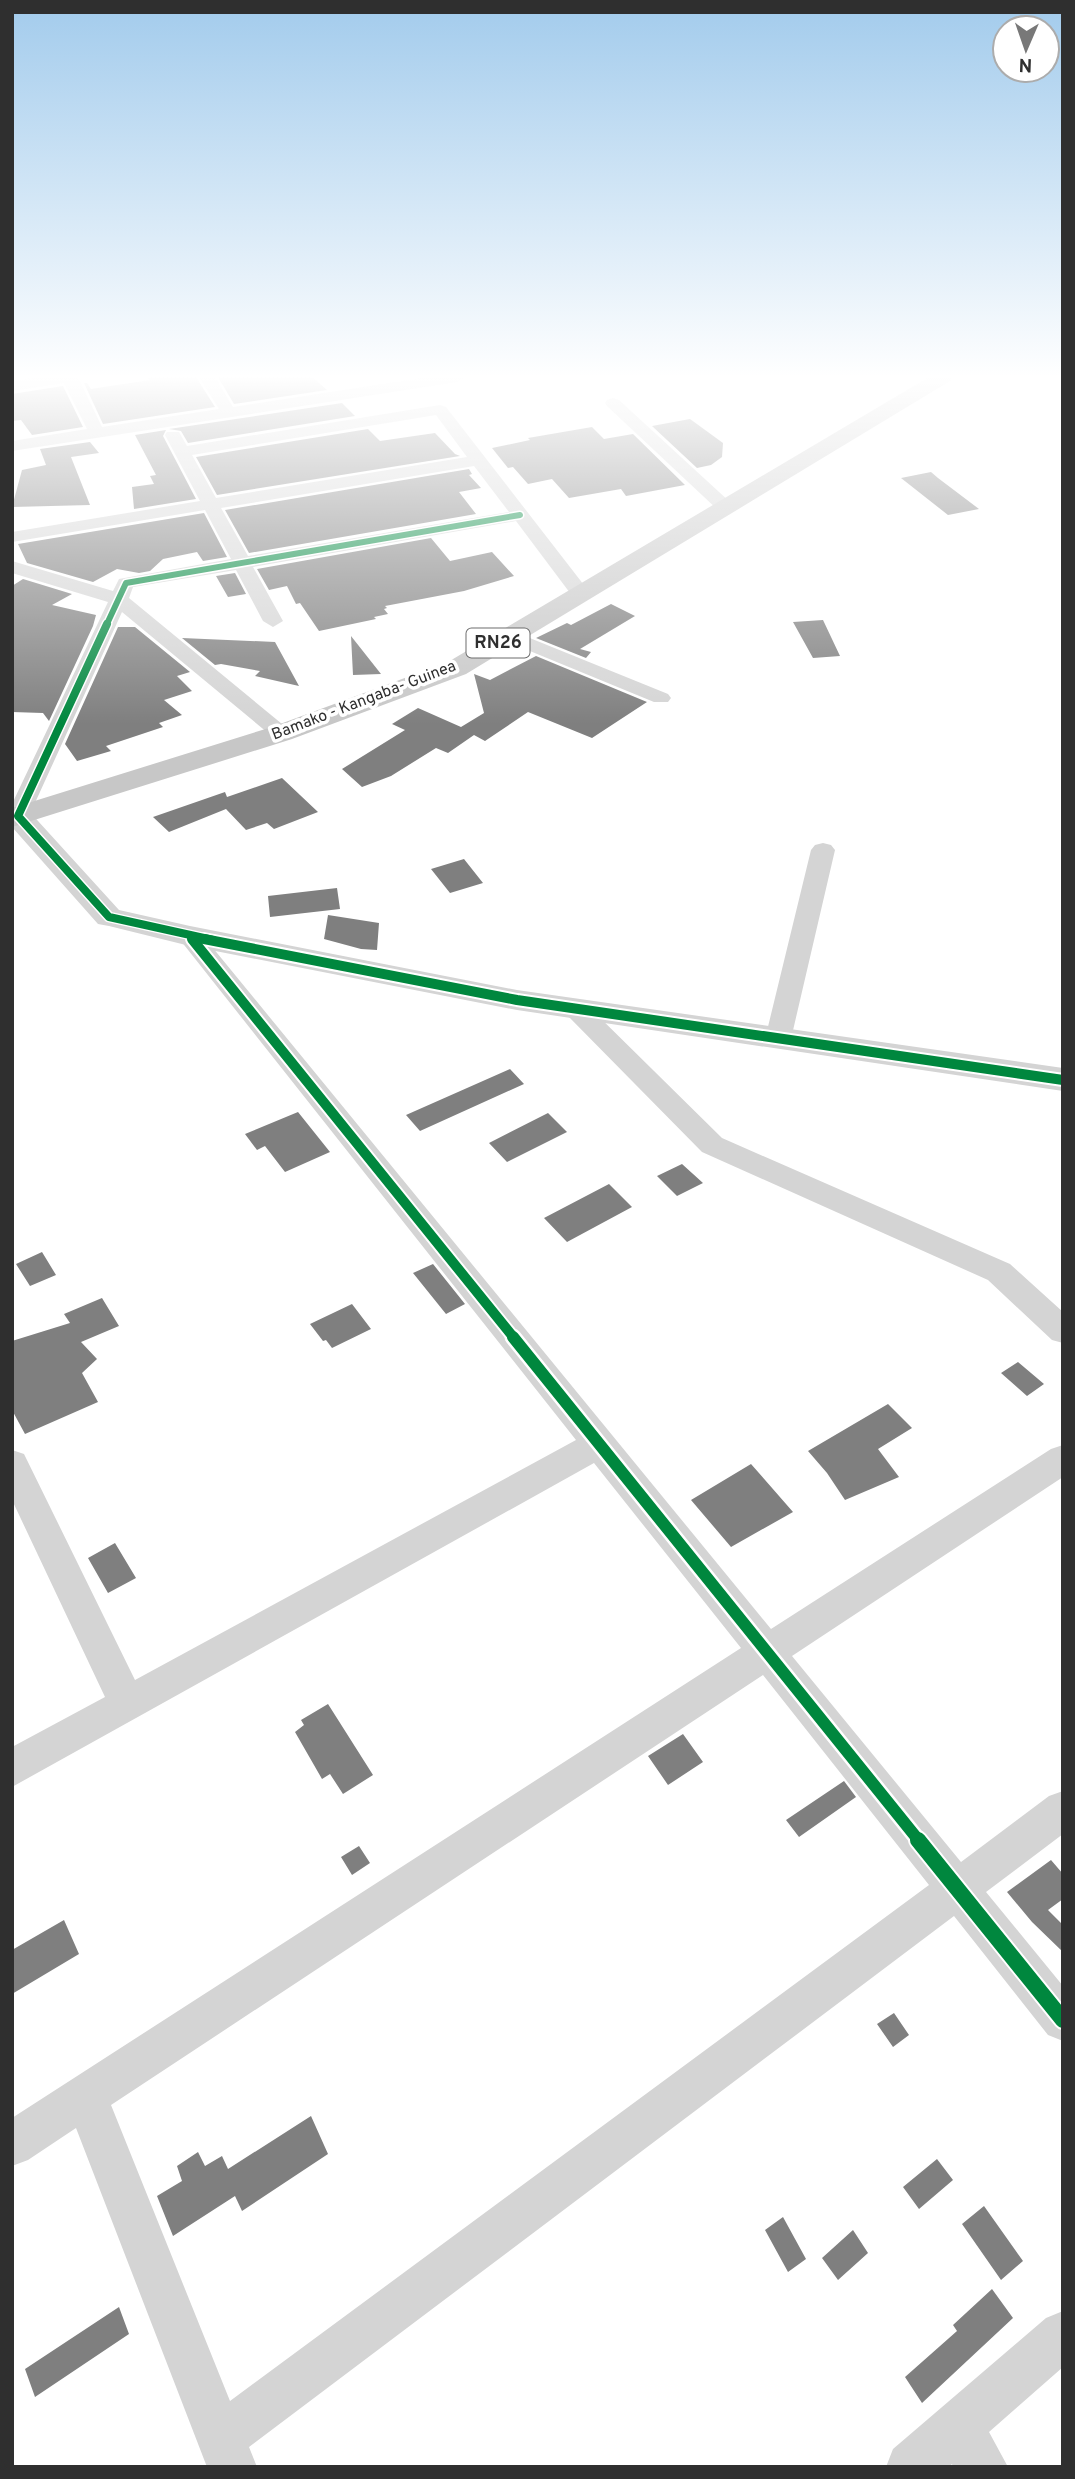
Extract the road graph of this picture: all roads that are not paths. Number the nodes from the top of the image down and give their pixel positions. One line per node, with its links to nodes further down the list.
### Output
1 (204, 493): 6 (street)
2 (279, 493): 6 (street)
3 (503, 493): 8 (street)
4 (710, 493): 7 (street)
5 (749, 493): 7 (main road, Bamako - Kangaba- Guinea / RN26)
6 (210, 504): 9 (street); 10 (street)
7 (725, 507): 12 (main road, Bamako - Kangaba- Guinea / RN26)
8 (520, 514): 10 (street); 12 (street)
9 (12, 537)
10 (242, 563): 13 (street); 14 (street)
11 (12, 567): 13 (street)
12 (580, 593): 15 (main road, Bamako - Kangaba- Guinea / RN26)
13 (118, 599): 17 (street); 18 (street)
14 (273, 621)
15 (510, 635): 16 (street); 17 (main road, Bamako - Kangaba- Guinea / RN26)
16 (662, 698)
17 (282, 733): 18 (main road, Bamako - Kangaba- Guinea / RN26)
18 (15, 817): 20 (street)
19 (823, 850): 22 (street)
20 (190, 936): 21 (street); 25 (street)
21 (576, 1009): 22 (street); 24 (street)
22 (778, 1039): 23 (street)
23 (1063, 1080)
24 (1063, 1331)
25 (599, 1444): 28 (street); 29 (street)
26 (1063, 1459): 28 (street)
27 (12, 1464): 29 (street)
28 (767, 1652): 32 (street); 34 (street)
29 (127, 1704): 30 (street)
30 (12, 1768)
31 (1063, 1810): 32 (street)
32 (957, 1889): 33 (street); 38 (street)
33 (1063, 2020)
34 (86, 2096): 35 (street); 38 (street)
35 (12, 2144)
36 (1063, 2335): 37 (street)
37 (956, 2427): 39 (street); 40 (street)
38 (226, 2452)
39 (911, 2467)
40 (983, 2467)

